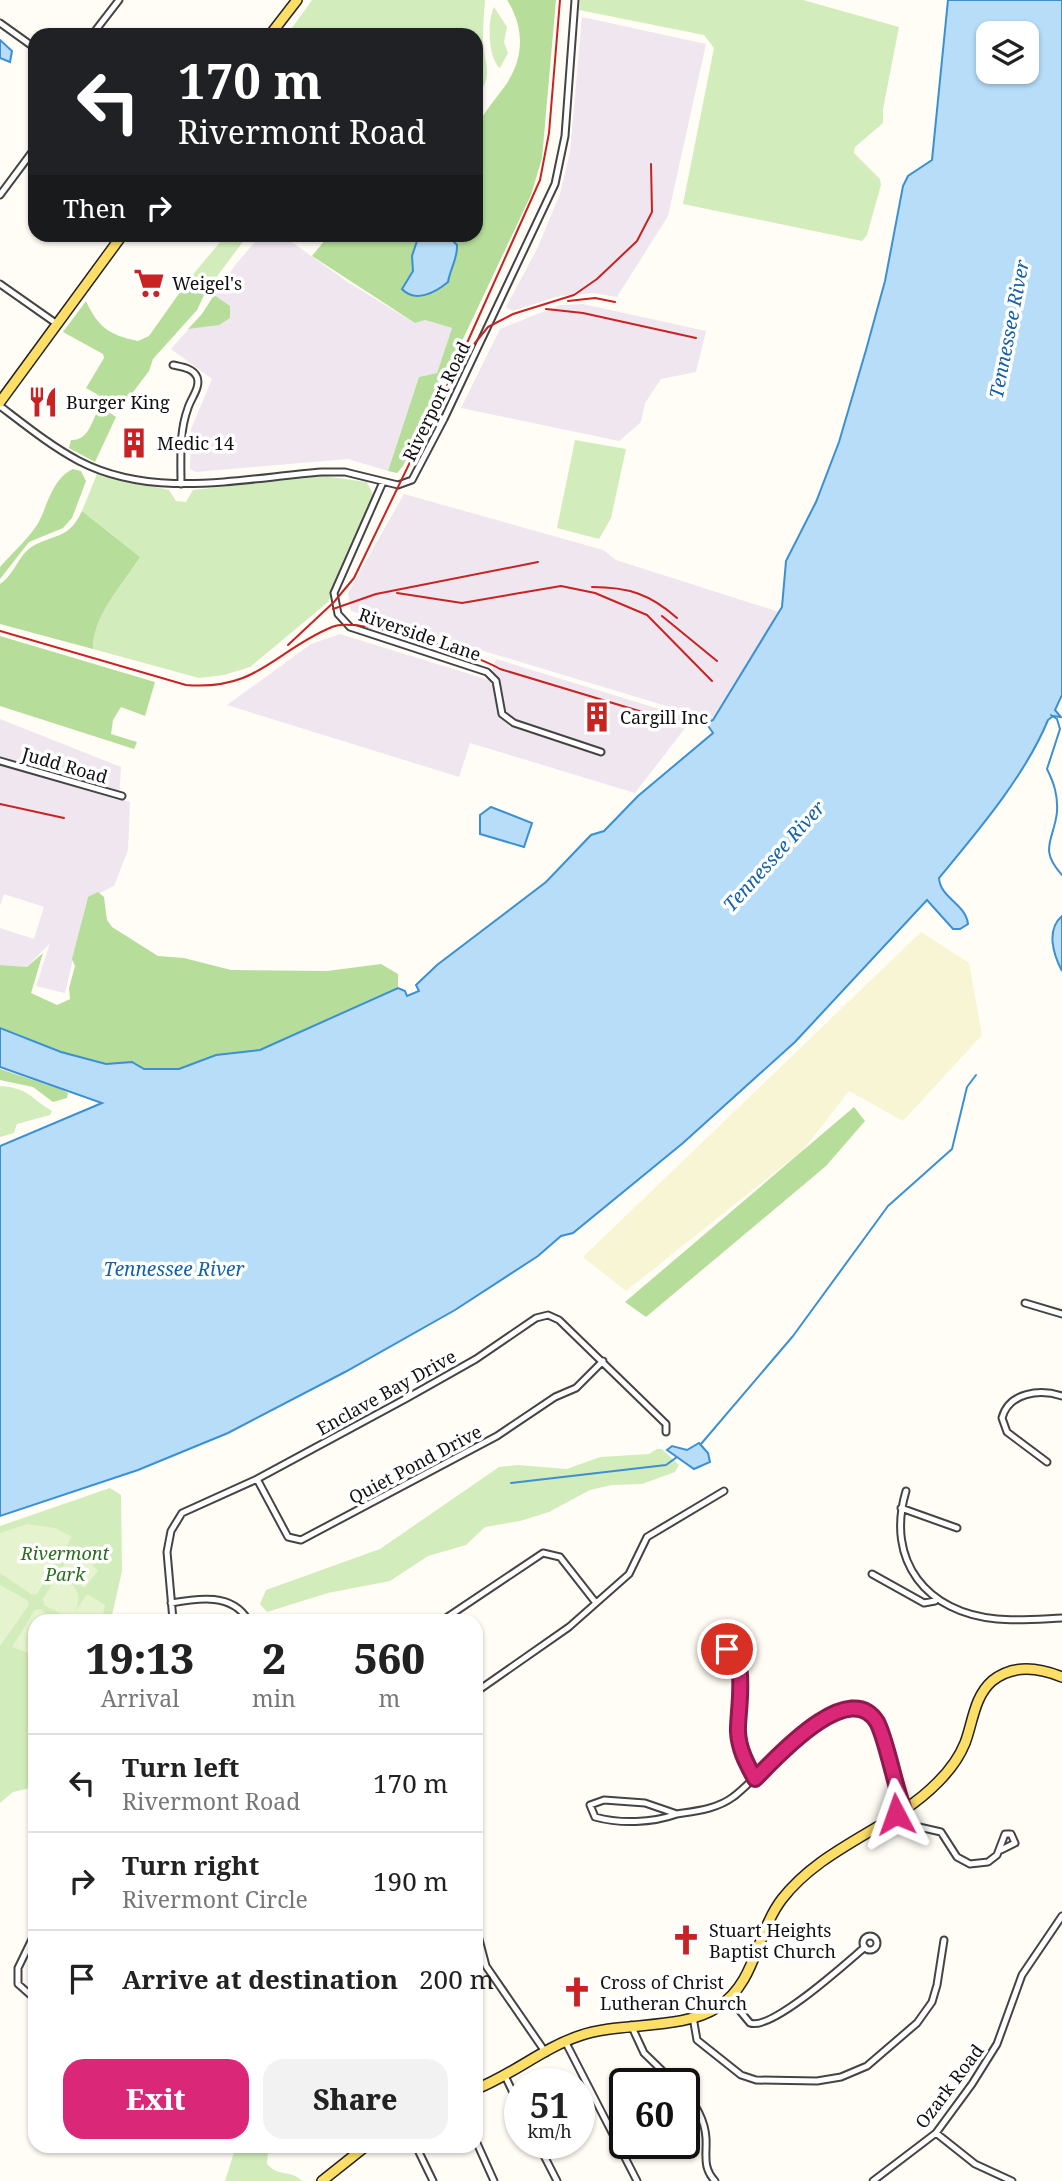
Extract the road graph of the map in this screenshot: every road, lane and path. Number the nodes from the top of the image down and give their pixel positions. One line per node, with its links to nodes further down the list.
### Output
1 (119, 0): 5 (street)
2 (297, 0): 6 (main road)
3 (575, 0): 15 (street, Riverport Road)
4 (0, 23): 7 (street)
5 (97, 28)
6 (275, 28)
7 (28, 43)
8 (28, 157): 9 (street)
9 (0, 195)
10 (117, 242): 12 (main road)
11 (0, 284): 12 (street)
12 (57, 324): 14 (main road)
13 (173, 365): 16 (street)
14 (0, 404): 16 (street, Riverport Road)
15 (383, 482): 16 (street, Riverport Road); 17 (street, Riverside Lane)
16 (181, 484)
17 (601, 752)
18 (0, 761): 19 (street, Judd Road)
19 (122, 796)
20 (1025, 1303): 21 (street)
21 (1062, 1314)
22 (603, 1362): 24 (street, Enclave Bay Drive); 26 (street, Enclave Bay Drive); 26 (street, Quiet Pond Drive)
23 (1062, 1396): 25 (street)
24 (666, 1432)
25 (1047, 1462)
26 (257, 1479): 33 (street, Enclave Bay Drive)
27 (724, 1491): 34 (street)
28 (906, 1491): 29 (street)
29 (901, 1508): 30 (street); 32 (street)
30 (957, 1528)
31 (872, 1574): 32 (street)
32 (935, 1601): 38 (street)
33 (171, 1603): 35 (street, Enclave Bay Drive); 36 (street)
34 (596, 1604): 37 (street); 41 (street)
35 (172, 1614)
36 (244, 1614)
37 (452, 1614)
38 (1062, 1618)
39 (739, 1676): 39 (street); 42 (street)
40 (1062, 1677): 43 (main road)
41 (483, 1687)
42 (755, 1779): 43 (street); 44 (street)
43 (900, 1812): 45 (street); 52 (main road)
44 (677, 1814): 44 (street)
45 (1001, 1850)
46 (1062, 1916): 62 (street, Ozark Road)
47 (944, 1940): 53 (street)
48 (28, 1947): 51 (street)
49 (864, 1947): 52 (street)
50 (483, 1958): 56 (street)
51 (28, 1993)
52 (730, 1999): 53 (main road)
53 (693, 2017): 54 (main road)
54 (631, 2025): 55 (main road); 58 (street)
55 (565, 2041): 56 (main road); 71 (street)
56 (546, 2053): 57 (main road)
57 (522, 2068)
58 (659, 2068)
59 (504, 2079): 60 (main road)
60 (483, 2087)
61 (700, 2116): 72 (street)
62 (936, 2133): 73 (street, Ozark Road); 74 (street)
63 (357, 2153): 67 (main road)
64 (419, 2153): 68 (street)
65 (481, 2153): 69 (street)
66 (546, 2159): 70 (street)
67 (322, 2181)
68 (433, 2181)
69 (494, 2181)
70 (557, 2181)
71 (637, 2181)
72 (715, 2181)
73 (873, 2181)
74 (1012, 2181)

